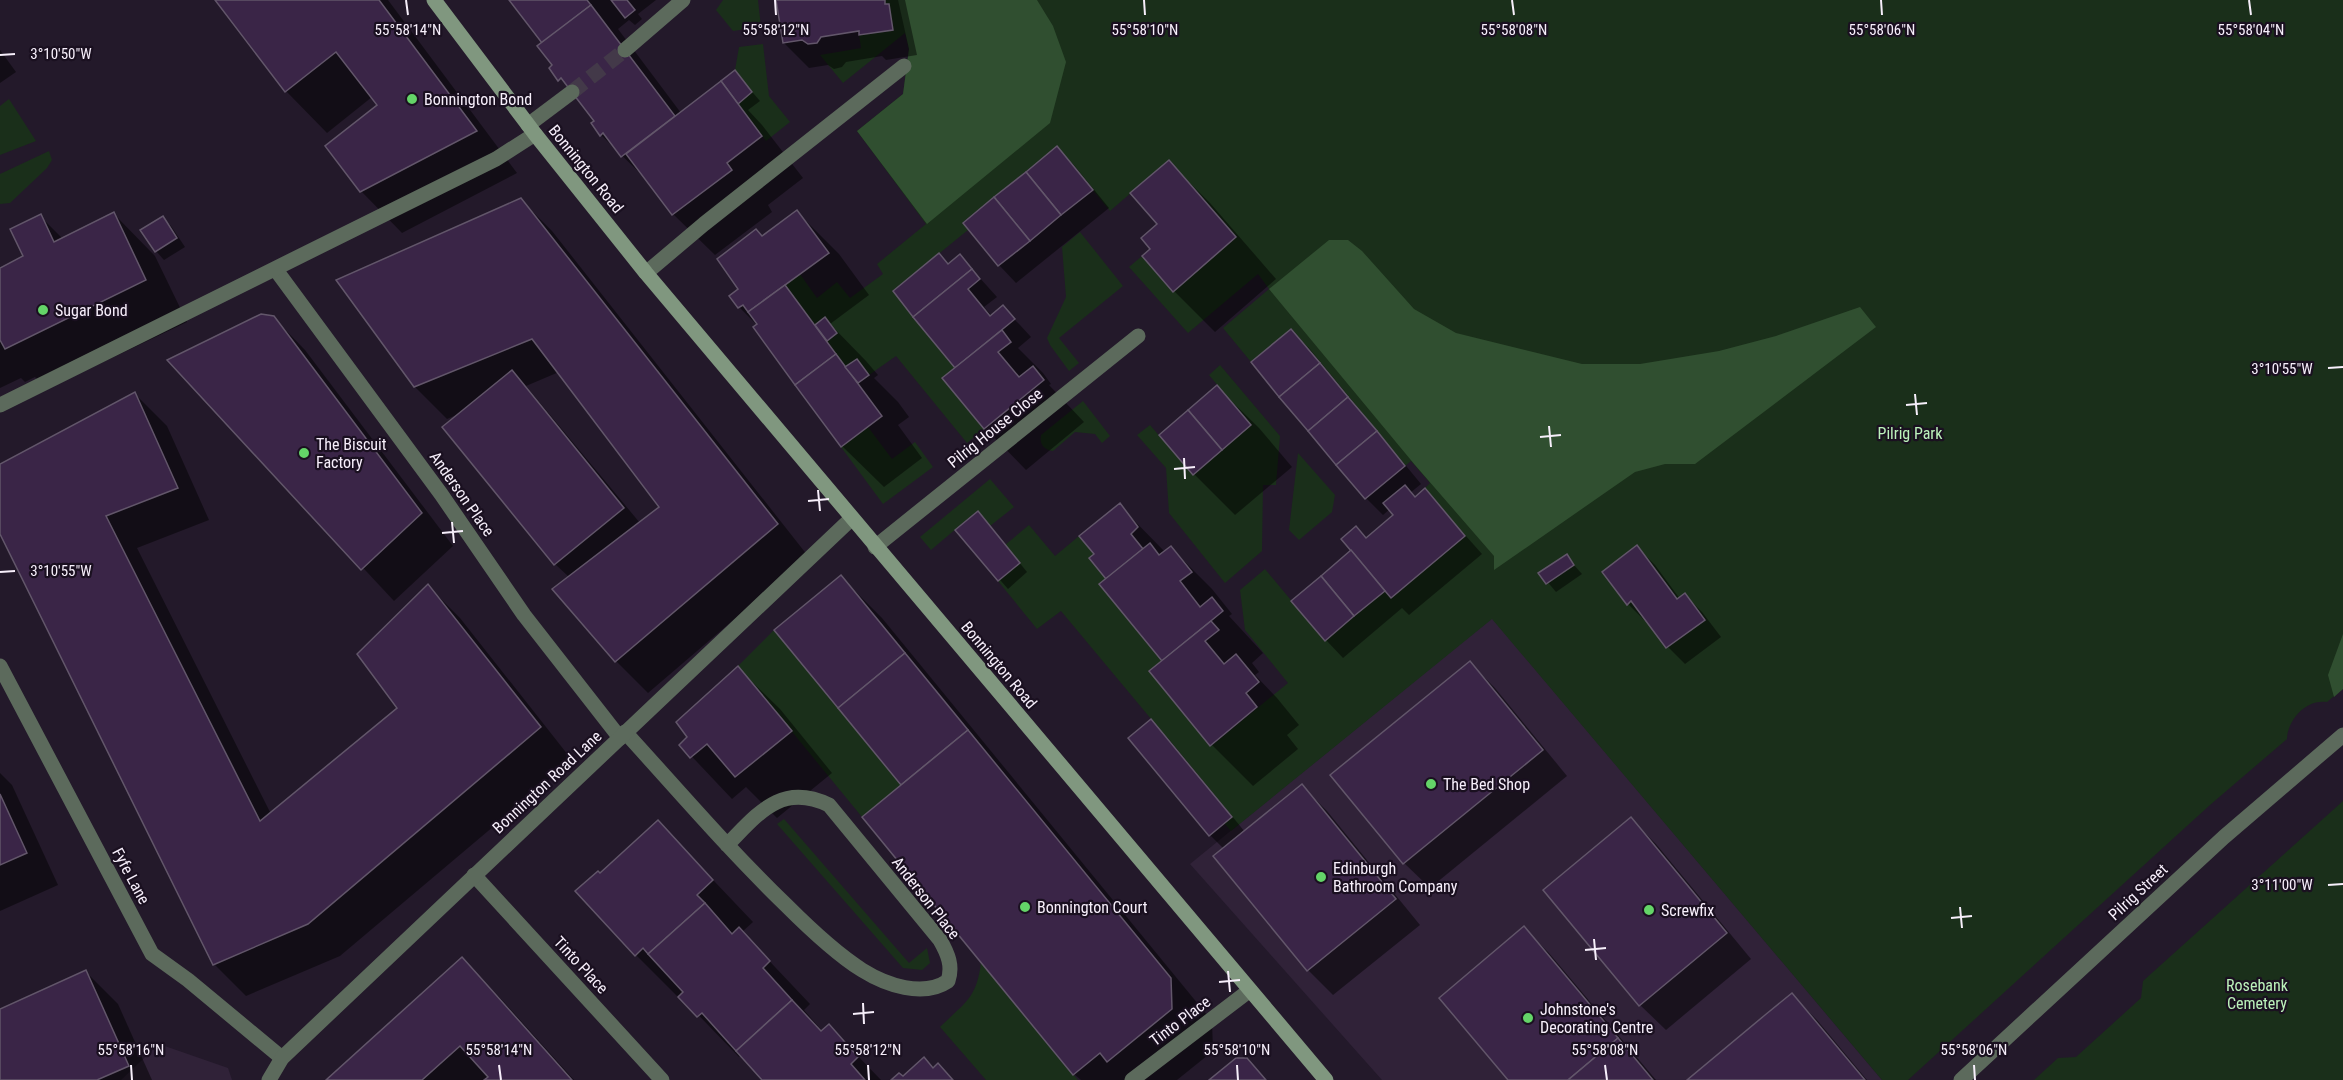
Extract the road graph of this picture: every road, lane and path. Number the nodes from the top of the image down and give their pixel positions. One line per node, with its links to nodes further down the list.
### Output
1 (434, 0): 6 (main road, Bonnington Road)
2 (683, 0): 3 (street)
3 (625, 50)
4 (904, 66): 8 (street)
5 (572, 92): 6 (street)
6 (532, 130): 7 (street); 8 (main road, Bonnington Road)
7 (276, 270): 10 (street); 14 (street, Anderson Place)
8 (646, 273): 11 (main road, Bonnington Road)
9 (1138, 336): 12 (street, Pilrig House Close)
10 (0, 405)
11 (852, 519): 12 (main road, Bonnington Road); 14 (street, Bonnington Road Lane)
12 (875, 547): 18 (main road, Bonnington Road)
13 (0, 666): 19 (street, Fyfe Lane)
14 (622, 735): 16 (street, Anderson Place); 17 (street, Bonnington Road Lane)
15 (2343, 735): 24 (street, Pilrig Street)
16 (727, 845): 16 (street, Anderson Place)
17 (474, 875): 19 (street, Bonnington Road Lane); 21 (street, Tinto Place)
18 (1250, 990): 22 (street, Tinto Place); 23 (main road, Bonnington Road)
19 (282, 1058): 20 (street, Bonnington Road Lane)
20 (270, 1077)
21 (662, 1080)
22 (1132, 1080)
23 (1326, 1080)
24 (1961, 1080)

